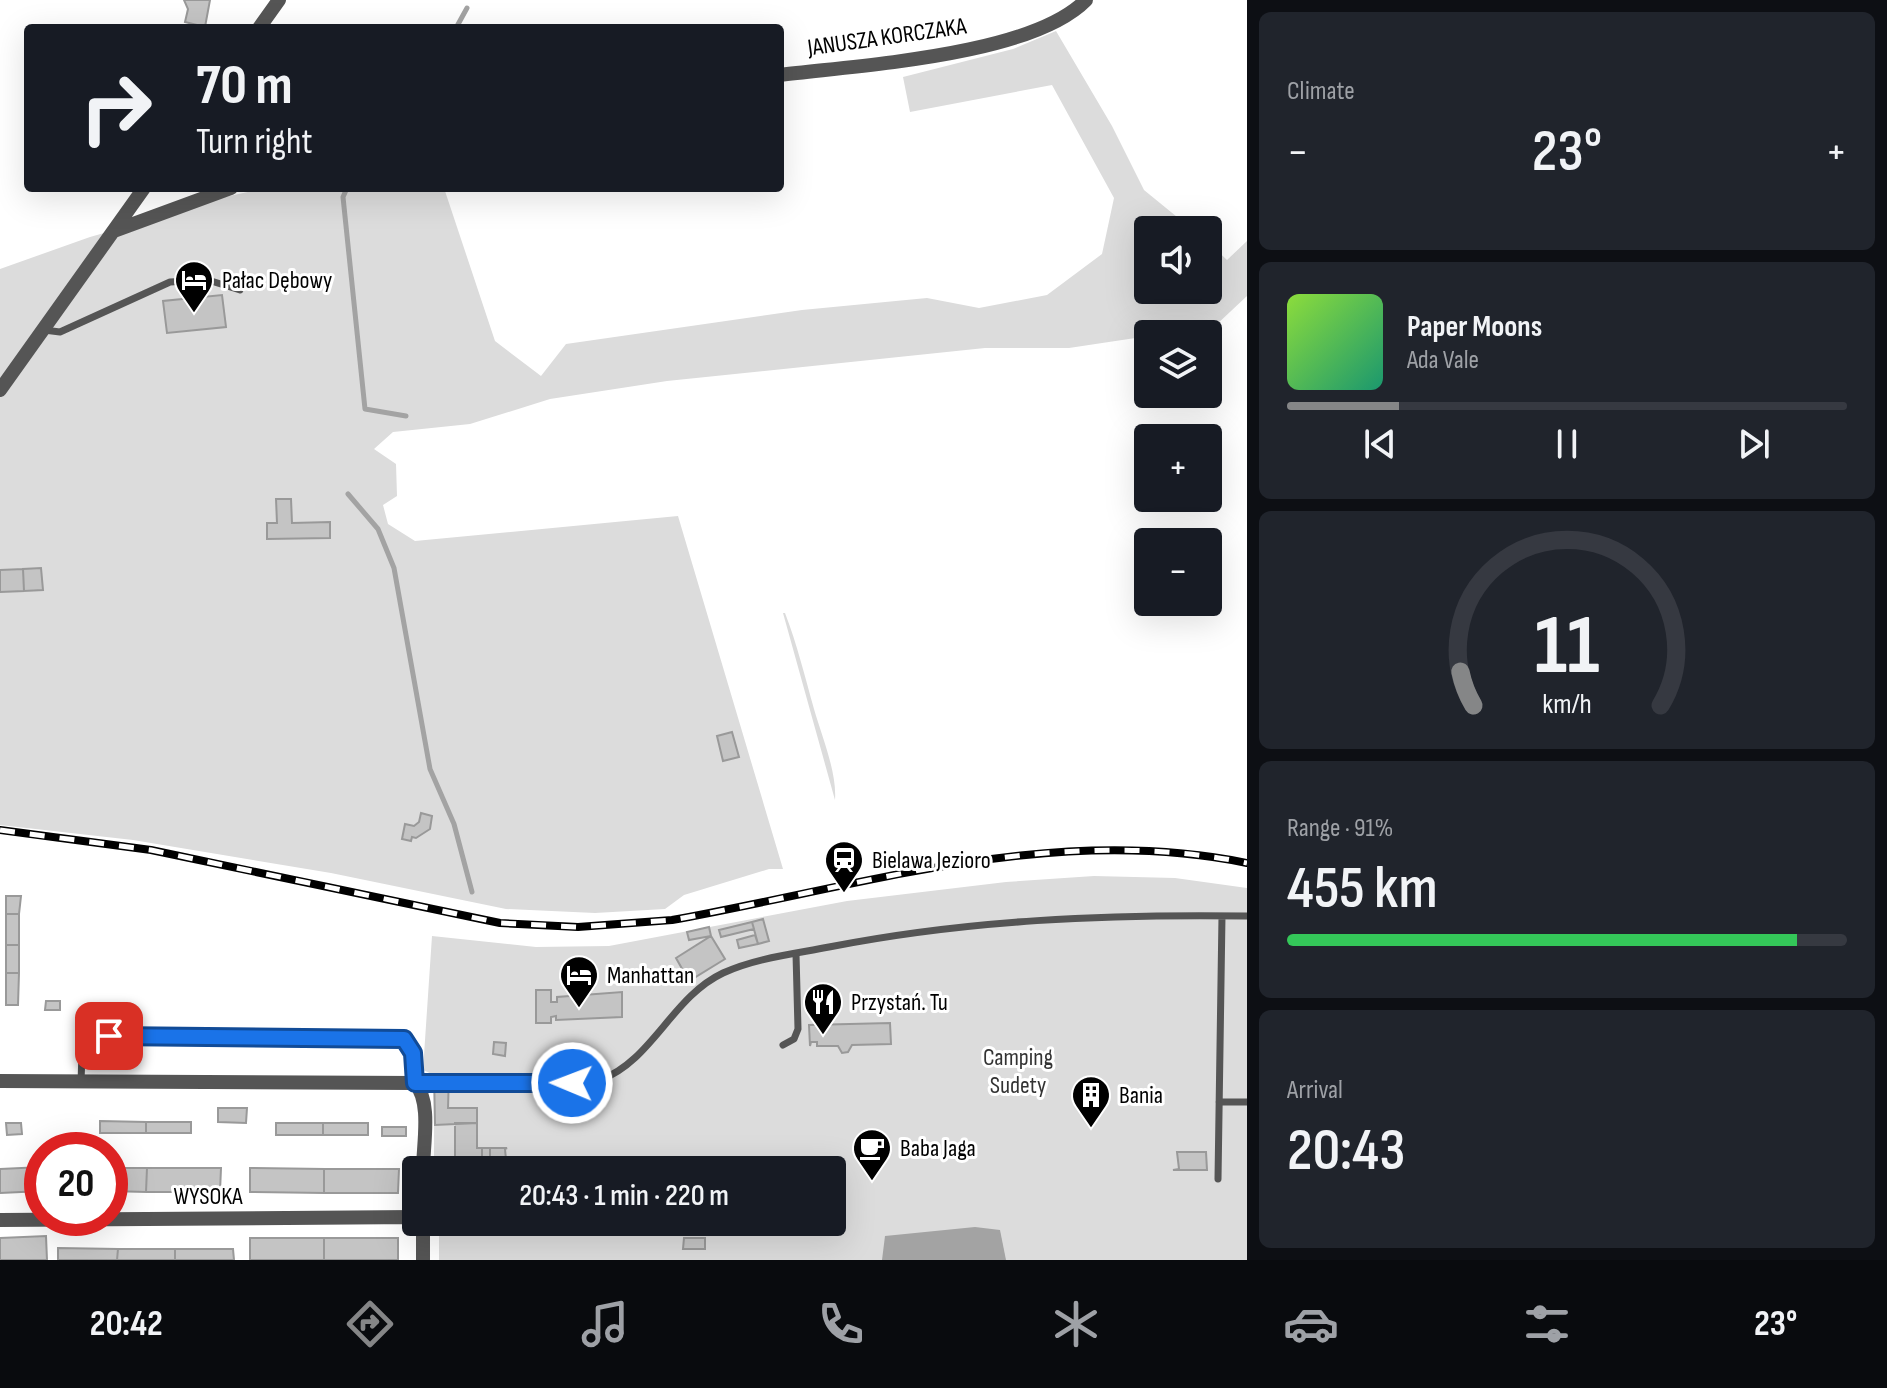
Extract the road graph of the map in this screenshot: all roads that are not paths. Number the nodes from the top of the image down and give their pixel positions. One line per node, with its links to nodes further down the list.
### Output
1 (279, 0): 3 (street)
2 (1086, 0): 4 (street, JANUSZA KORCZAKA)
3 (262, 24)
4 (784, 74)
5 (141, 192): 7 (street)
6 (220, 192): 8 (street)
7 (134, 202): 8 (street); 9 (street)
8 (162, 213): 9 (street)
9 (113, 231): 11 (street)
10 (240, 290): 11 (lane)
11 (42, 330): 12 (street)
12 (0, 390)
13 (1222, 916): 14 (lane); 15 (lane); 20 (lane)
14 (1247, 916)
15 (796, 954): 16 (lane); 19 (lane)
16 (783, 1045)
17 (0, 1081): 18 (street)
18 (81, 1082): 19 (street); 19 (lane)
19 (415, 1083): 22 (street)
20 (1219, 1102): 21 (lane); 23 (lane)
21 (1247, 1102)
22 (423, 1156)
23 (1218, 1179)
24 (402, 1217): 25 (street, WYSOKA)
25 (0, 1220)
26 (423, 1236): 27 (street)
27 (423, 1260)

